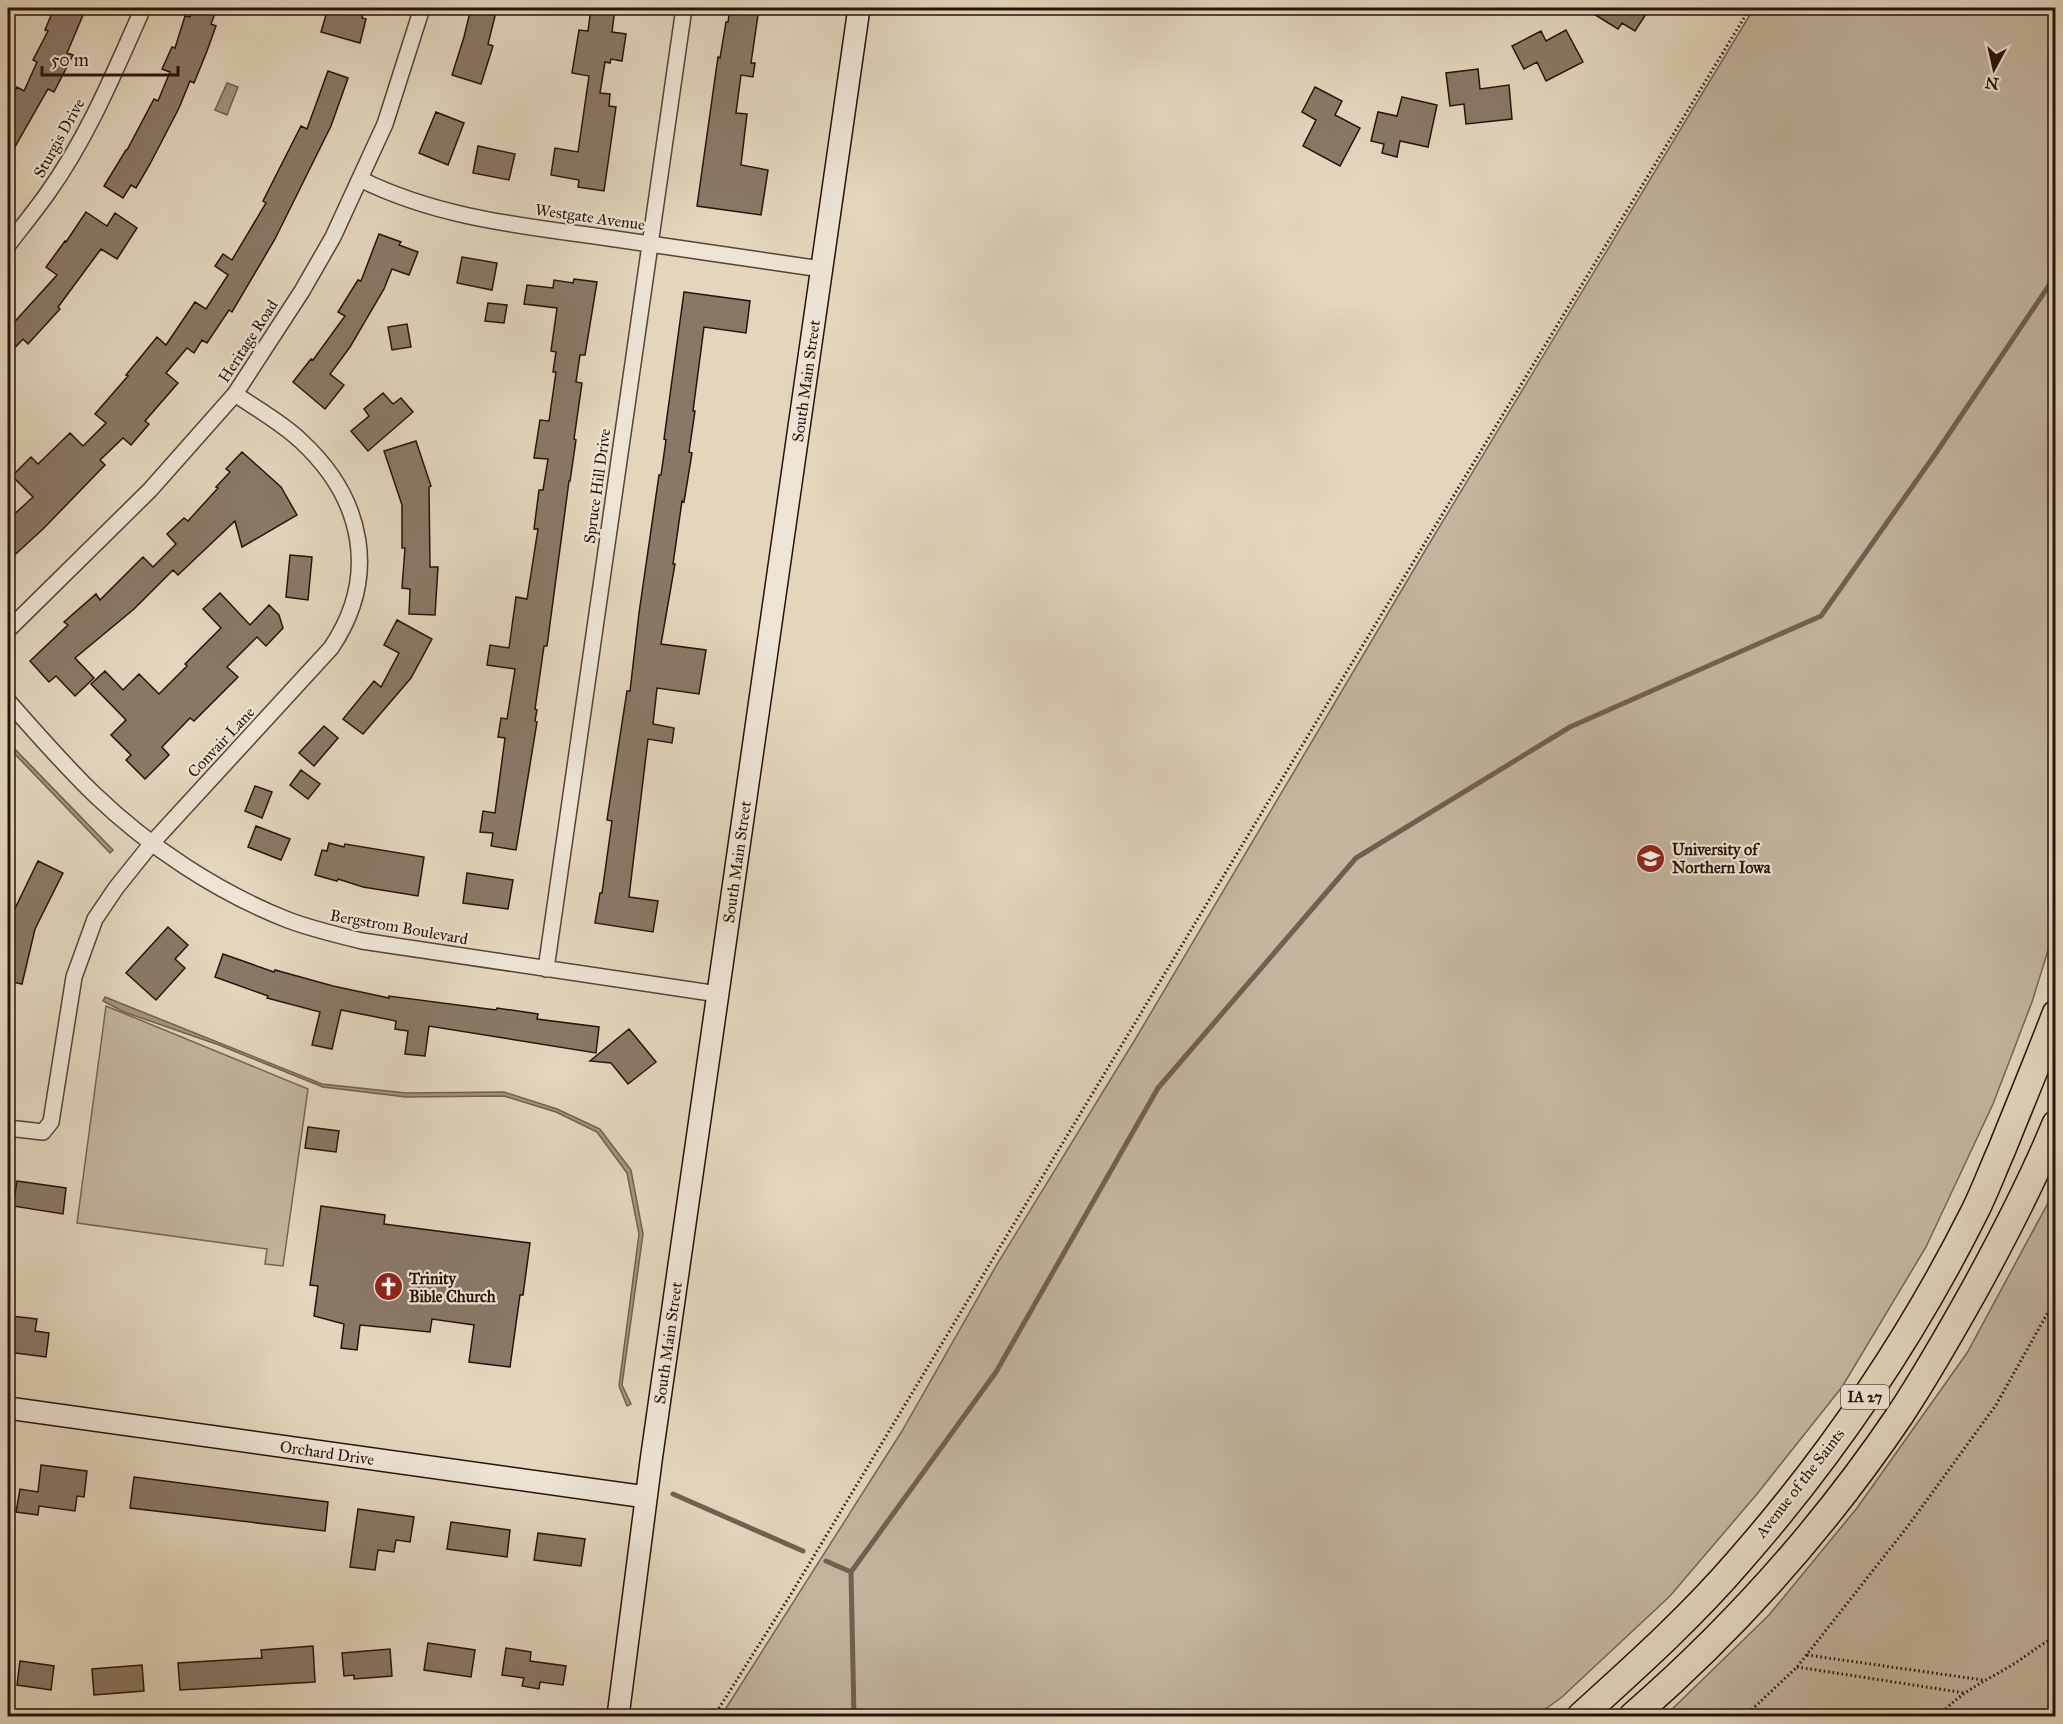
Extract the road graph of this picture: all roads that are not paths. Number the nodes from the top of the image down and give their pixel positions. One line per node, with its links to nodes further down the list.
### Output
1 (143, 8): 7 (street, Sturgis Drive)
2 (422, 8): 5 (street, Heritage Road)
3 (684, 8): 6 (street, Spruce Hill Drive)
4 (859, 8): 8 (street, South Main Street)
5 (360, 179): 6 (street, Westgate Avenue); 9 (street, Heritage Road)
6 (650, 244): 8 (street, Westgate Avenue); 13 (street, Spruce Hill Drive)
7 (8, 245)
8 (822, 269): 14 (street, South Main Street)
9 (235, 394): 10 (street, Heritage Road); 12 (street, Convair Lane)
10 (8, 630)
11 (8, 701): 12 (street, Bergstrom Boulevard)
12 (152, 843): 13 (street, Bergstrom Boulevard); 17 (street, Convair Lane)
13 (546, 969): 14 (street, Bergstrom Boulevard)
14 (718, 994): 19 (street, South Main Street)
15 (2055, 1014): 21 (highway, Avenue of the Saints / IA 27)
16 (2055, 1124): 22 (highway, IA 27)
17 (8, 1128)
18 (8, 1408): 19 (street, Orchard Drive)
19 (646, 1497): 20 (street, South Main Street)
20 (618, 1716)
21 (1581, 1716)
22 (1633, 1716)

